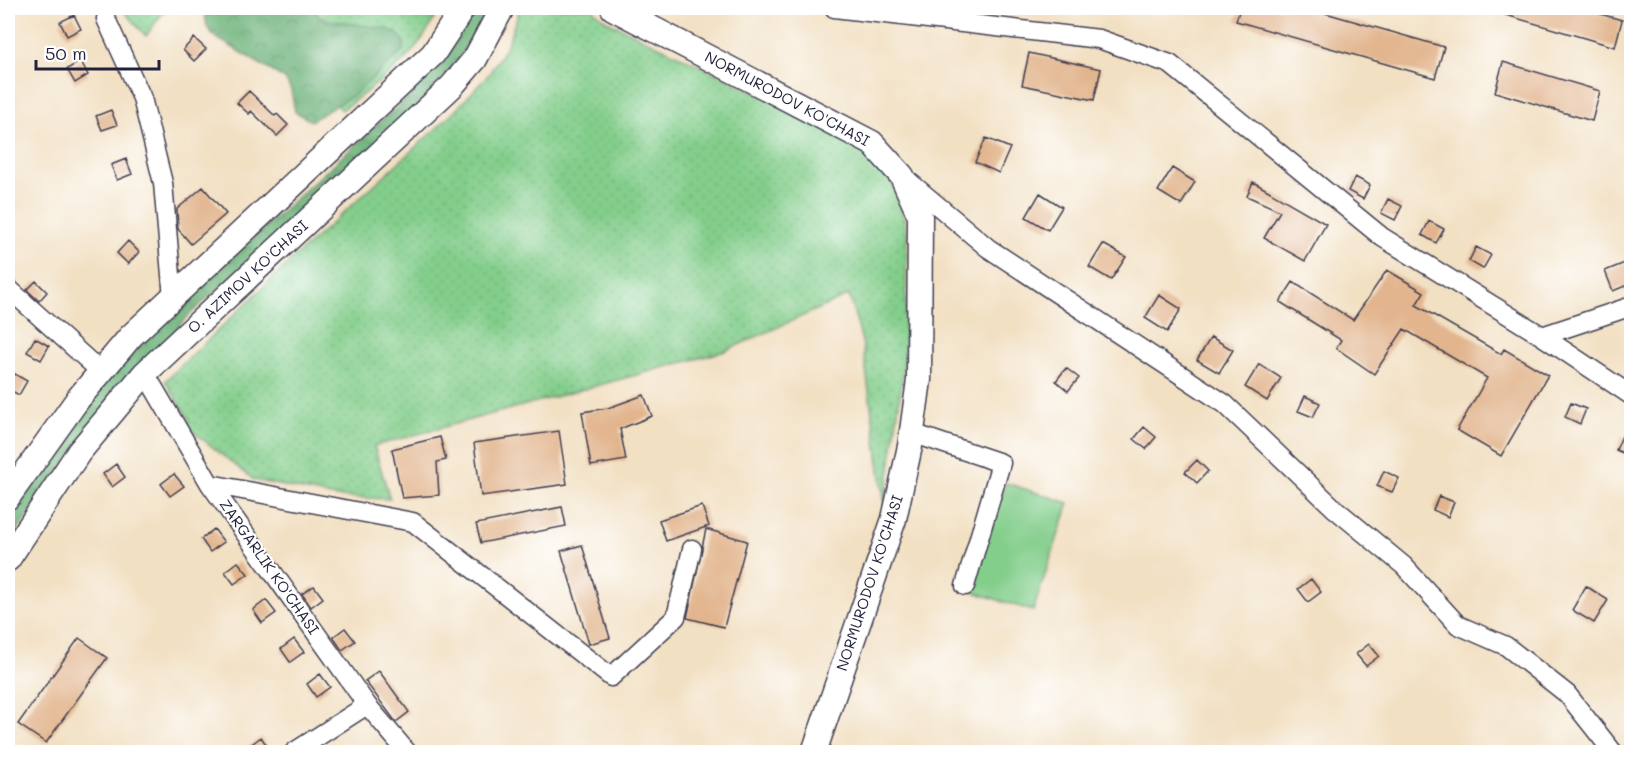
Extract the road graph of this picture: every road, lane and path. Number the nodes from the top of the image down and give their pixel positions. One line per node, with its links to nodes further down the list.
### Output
1 (463, 8): 8 (main road)
2 (501, 8): 12 (main road, O. AZIMOV KO'CHASI)
3 (613, 8): 6 (main road, NORMURODOV KO'CHASI)
4 (834, 8): 10 (street)
5 (106, 19): 8 (street)
6 (902, 176): 14 (main road, NORMURODOV KO'CHASI); 24 (street)
7 (8, 288): 11 (street)
8 (172, 298): 11 (main road)
9 (1632, 306): 10 (street)
10 (1542, 336): 13 (street)
11 (100, 371): 16 (main road)
12 (145, 373): 15 (street, ZARGARLIK KO'CHASI); 18 (main road, O. AZIMOV KO'CHASI)
13 (1632, 396)
14 (912, 433): 19 (street); 23 (main road, NORMURODOV KO'CHASI)
15 (210, 484): 17 (street); 20 (street, ZARGARLIK KO'CHASI)
16 (8, 497)
17 (692, 549)
18 (8, 560)
19 (965, 586)
20 (367, 705): 21 (street); 22 (street, ZARGARLIK KO'CHASI)
21 (294, 753)
22 (407, 753)
23 (814, 753)
24 (1613, 753)

